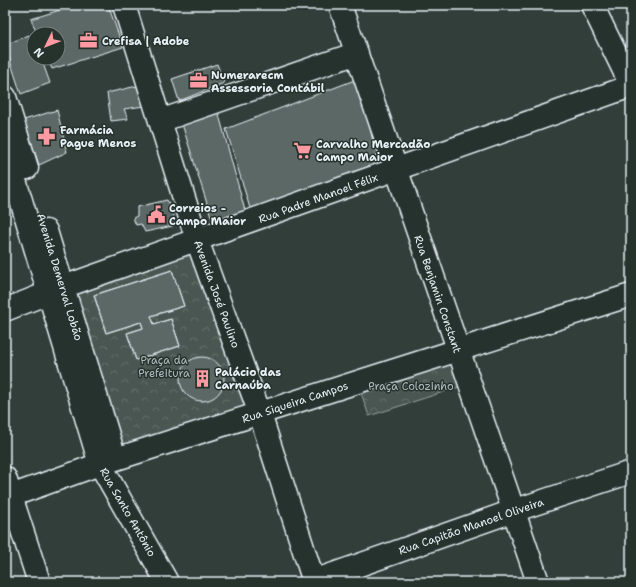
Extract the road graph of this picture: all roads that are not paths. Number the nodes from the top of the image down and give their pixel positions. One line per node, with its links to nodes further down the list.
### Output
1 (124, 5): 7 (street, Avenida José Paulino)
2 (340, 5): 4 (street, Rua Benjamin Constant)
3 (592, 5): 5 (street)
4 (357, 53): 7 (street); 9 (street, Rua Benjamin Constant)
5 (631, 85): 9 (street, Rua Padre Manoel Félix)
6 (5, 96): 11 (street, Avenida Demerval Lobão)
7 (160, 121): 10 (street, Avenida José Paulino)
8 (5, 147): 11 (street, Avenida Demerval Lobão)
9 (396, 170): 10 (street, Rua Padre Manoel Félix); 14 (street, Rua Benjamin Constant)
10 (197, 240): 11 (street, Rua Padre Manoel Félix); 15 (street, Avenida José Paulino)
11 (56, 290): 13 (street, Rua Padre Manoel Félix); 16 (street, Avenida Demerval Lobão)
12 (631, 295): 14 (street, Rua Siqueira Campos)
13 (5, 310)
14 (457, 350): 15 (street, Rua Siqueira Campos); 19 (street, Rua Benjamin Constant)
15 (260, 414): 16 (street, Rua Siqueira Campos); 22 (street, Avenida José Paulino)
16 (108, 461): 18 (street, Rua Siqueira Campos); 21 (street, Rua Santo Antônio)
17 (631, 472): 19 (street, Rua Capitão Manoel Oliveira)
18 (7, 491): 20 (street)
19 (513, 511): 22 (street, Rua Capitão Manoel Oliveira); 23 (street, Rua Benjamin Constant)
20 (39, 582)
21 (167, 582)
22 (313, 582)
23 (538, 582)

